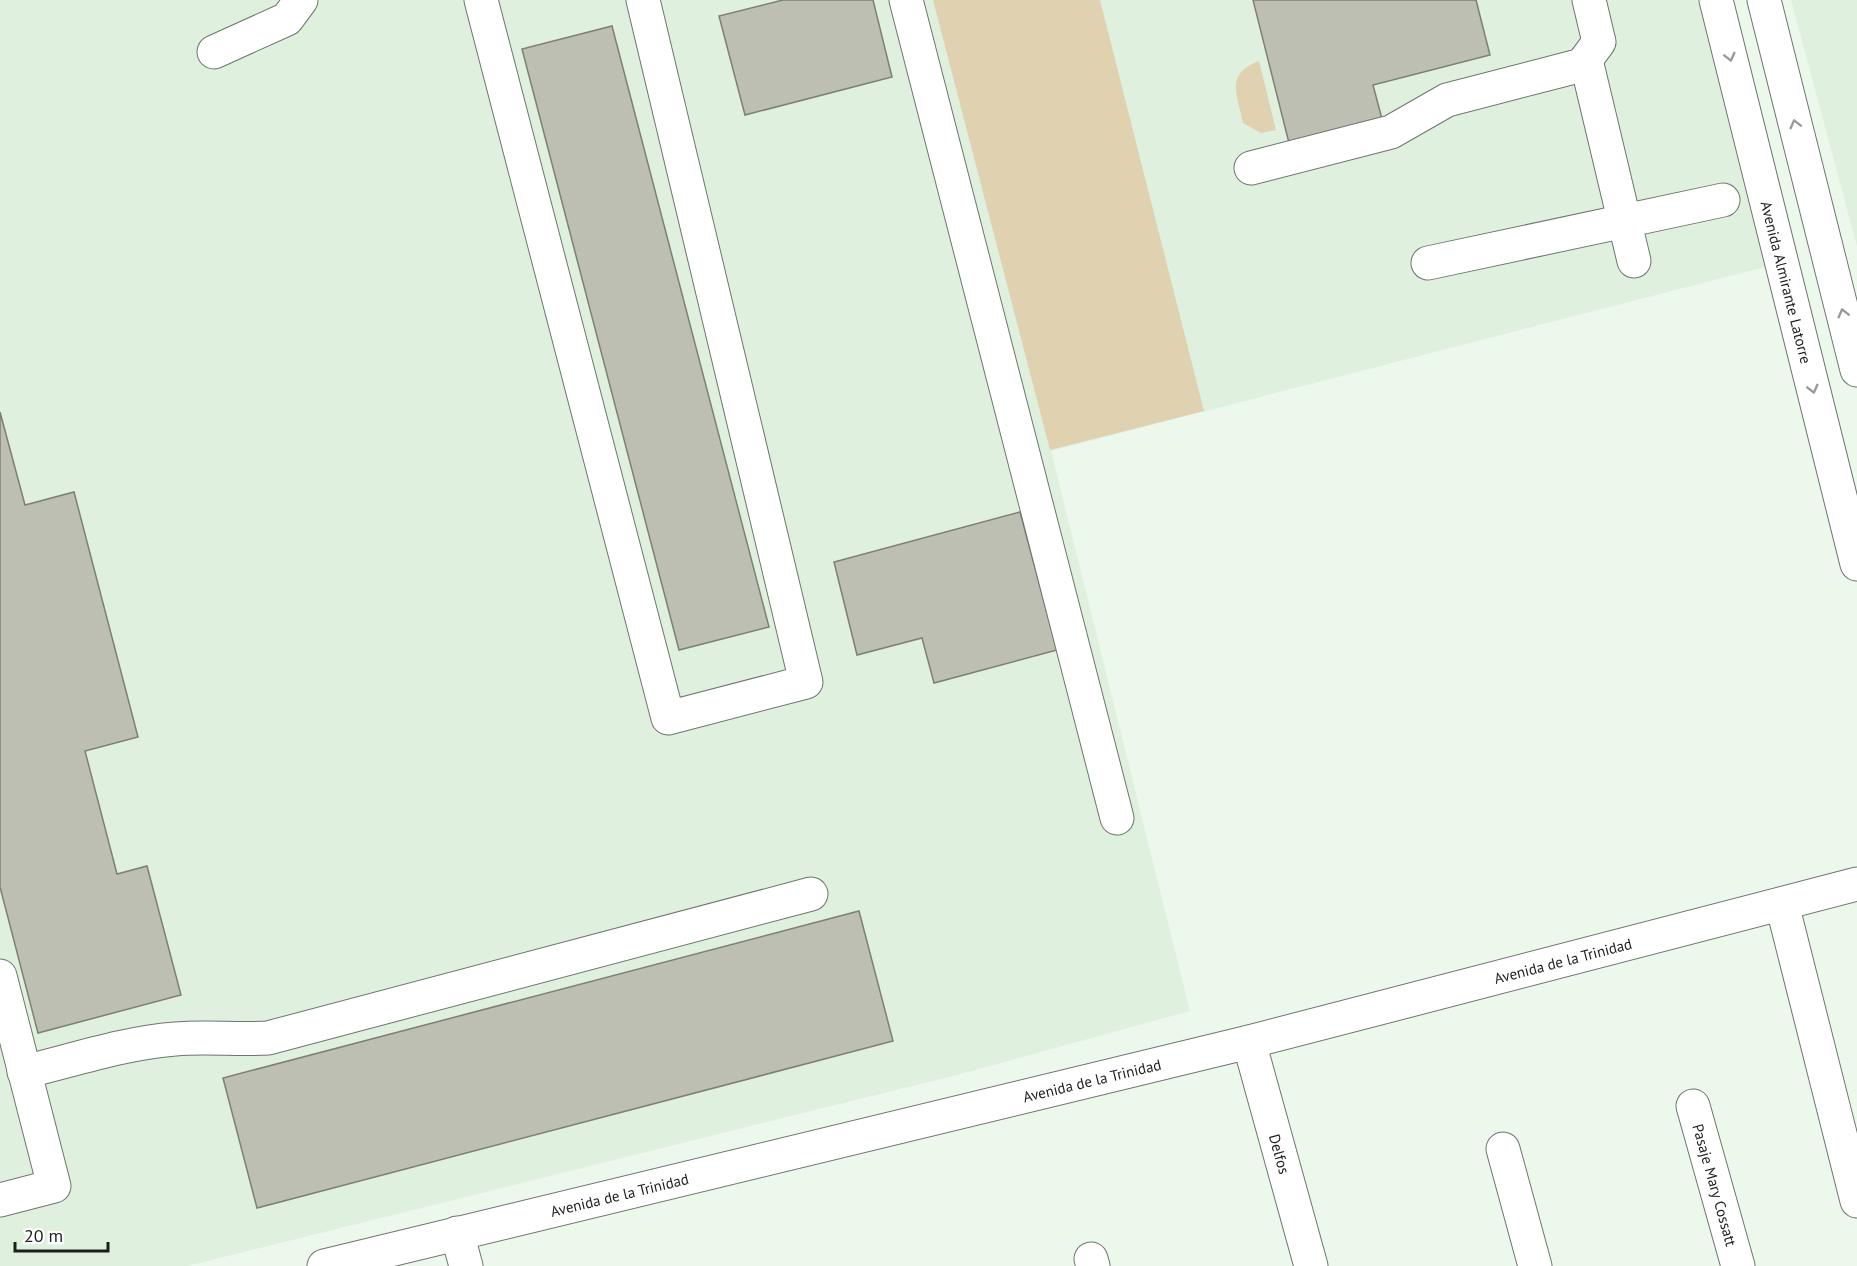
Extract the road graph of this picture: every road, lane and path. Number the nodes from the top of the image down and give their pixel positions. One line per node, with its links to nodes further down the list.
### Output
1 (301, 0): 8 (street)
2 (481, 0): 3 (street)
3 (643, 0)
4 (906, 0): 17 (street)
5 (1589, 0): 9 (street)
6 (1716, 0): 16 (street, Avenida Almirante Latorre, one-way to 16)
7 (1764, 0): 15 (street, one-way to 7)
8 (214, 52)
9 (1586, 60): 10 (street); 12 (street)
10 (1251, 168)
11 (1723, 200): 12 (street)
12 (1623, 221): 13 (street); 14 (street)
13 (1634, 261)
14 (1428, 263)
15 (1857, 370)
16 (1857, 564)
17 (1117, 818)
18 (1857, 884): 20 (street, Avenida de la Trinidad)
19 (811, 894): 23 (street)
20 (1782, 904): 22 (street, Avenida de la Trinidad); 26 (street)
21 (0, 976): 23 (street)
22 (1249, 1042): 28 (street, Avenida de la Trinidad); 31 (street, Delfos)
23 (24, 1072): 27 (street)
24 (1693, 1106): 33 (street, Pasaje Mary Cossatt)
25 (1503, 1149): 32 (street)
26 (1856, 1193)
27 (0, 1200)
28 (457, 1233): 29 (street, Avenida de la Trinidad); 30 (street)
29 (324, 1266)
30 (466, 1266)
31 (1311, 1266)
32 (1535, 1266)
33 (1738, 1266)

